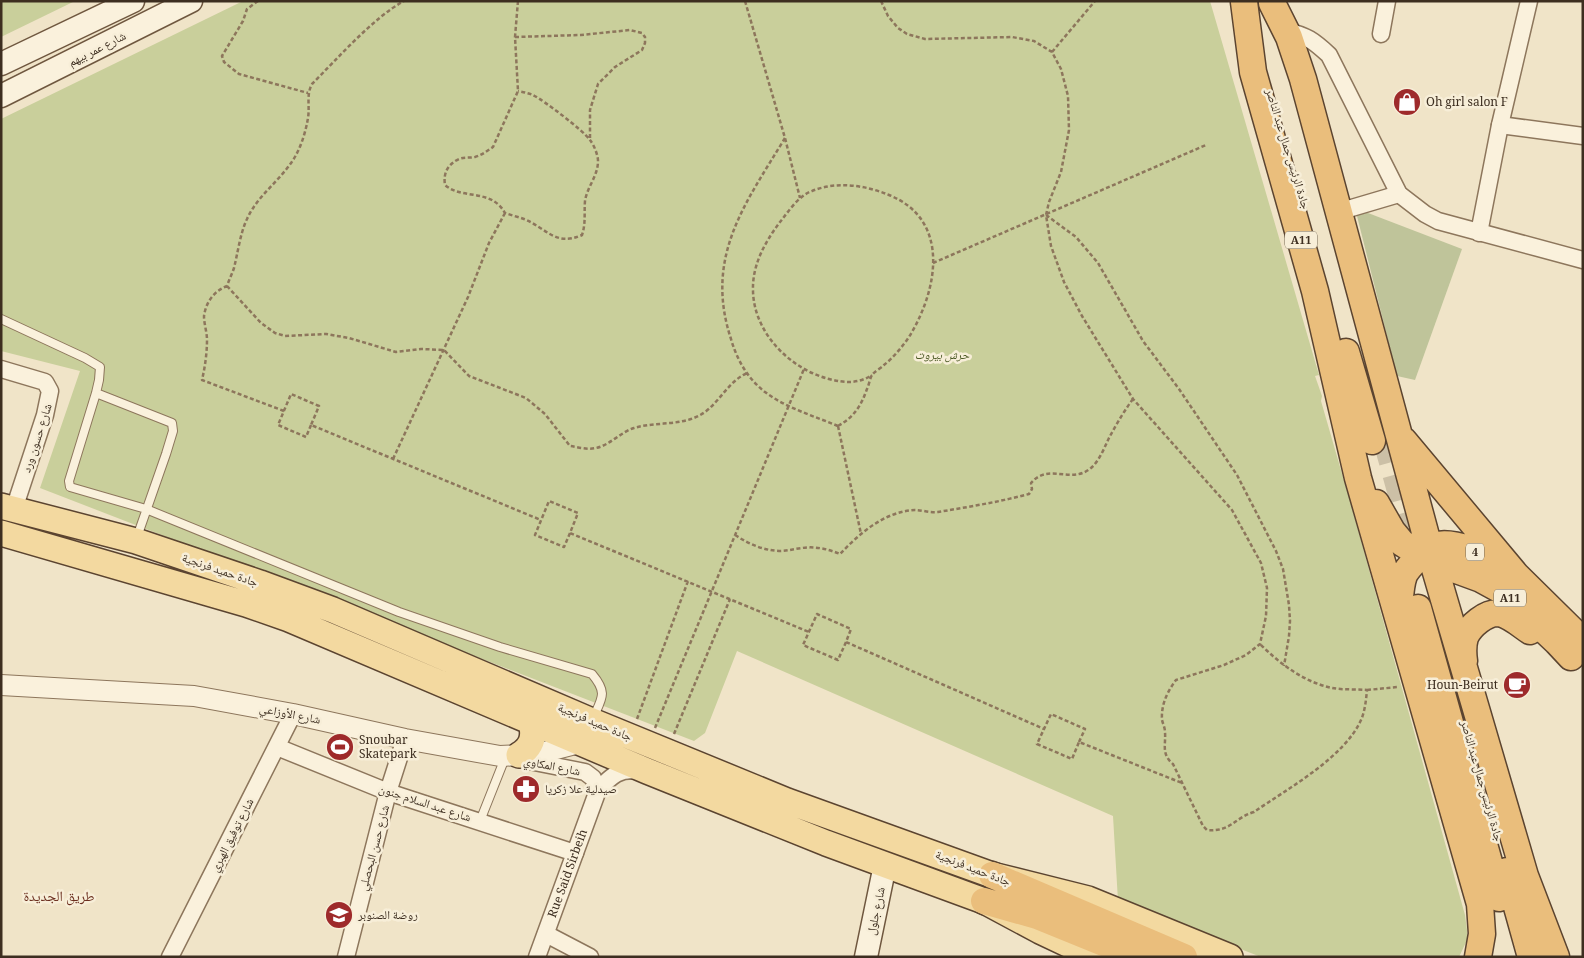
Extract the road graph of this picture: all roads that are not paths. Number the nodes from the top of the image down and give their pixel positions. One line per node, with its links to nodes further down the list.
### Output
1 (133, 1): 9 (main road)
2 (192, 1): 10 (main road, شارع عمر بيهم)
3 (1387, 1): 8 (street)
4 (1529, 1): 11 (street)
5 (1244, 2): 20 (highway, جادة الرئيس جمال عبد الناصر); 21 (highway, A11)
6 (1272, 2): 7 (highway, A11); 20 (highway, جادة الرئيس جمال عبد الناصر)
7 (1286, 31): 13 (street); 14 (highway, A11)
8 (1380, 34)
9 (1, 64)
10 (1, 96)
11 (1500, 125): 12 (street); 15 (street)
12 (1583, 136)
13 (1399, 194): 14 (street); 15 (street)
14 (1338, 212): 20 (highway, A11)
15 (1479, 233): 16 (street)
16 (1583, 260)
17 (1, 319): 19 (lane)
18 (1, 369): 22 (street, شارع حسون ورد)
19 (96, 393): 23 (lane); 23 (lane)
20 (1385, 437): 26 (highway); 27 (highway, A11)
21 (1358, 478): 26 (highway, A11); 28 (highway)
22 (7, 508): 25 (main road, جادة حميد فرنجية)
23 (146, 509): 25 (lane); 33 (lane)
24 (1, 533): 34 (main road, جادة حميد فرنجية)
25 (136, 541): 33 (main road, جادة حميد فرنجية)
26 (1428, 555): 27 (highway, 4); 28 (highway); 29 (highway, A11); 30 (highway)
27 (1516, 575): 29 (highway, A11)
28 (1417, 612): 57 (highway); 58 (highway, جادة الرئيس جمال عبد الناصر); 59 (highway, جادة الرئيس جمال عبد الناصر)
29 (1579, 655): 30 (highway)
30 (1465, 670): 60 (highway)
31 (1, 685): 32 (street, شارع الأوزاعي)
32 (293, 714): 35 (street, شارع الأوزاعي); 37 (street, شارع توفيق الهبري)
33 (592, 721): 36 (street); 45 (main road, جادة حميد فرنجية)
34 (531, 722): 36 (main road, جادة حميد فرنجية); 38 (main road)
35 (405, 739): 38 (street, شارع الأوزاعي); 41 (street, شارع حسن البحصلي)
36 (579, 743): 38 (street, شارع الأوزاعي); 39 (main road, جادة حميد فرنجية)
37 (277, 747): 41 (street, شارع عبد السلام جنون); 48 (street, شارع توفيق الهبري)
38 (508, 756): 40 (street, شارع المكاوي); 42 (lane)
39 (647, 772): 40 (street); 44 (main road, جادة حميد فرنجية)
40 (598, 790): 43 (street, Rue Said Sirbeih)
41 (388, 792): 42 (street, شارع عبد السلام جنون); 49 (street, شارع حسن البحصلي)
42 (480, 822): 43 (street, شارع عبد السلام جنون)
43 (575, 854): 47 (street, Rue Said Sirbeih)
44 (885, 865): 46 (main road, جادة حميد فرنجية); 52 (main road, شارع جلول)
45 (992, 875): 55 (highway, جادة حميد فرنجية); 56 (main road)
46 (984, 901): 53 (main road); 54 (highway, جادة حميد فرنجية)
47 (546, 934): 50 (street, Rue Said Sirbeih); 51 (street)
48 (170, 957)
49 (346, 957)
50 (537, 957)
51 (590, 957)
52 (866, 957)
53 (1095, 957)
54 (1138, 957)
55 (1184, 957)
56 (1230, 957)
57 (1478, 957)
58 (1515, 957)
59 (1531, 957)
60 (1556, 957)

